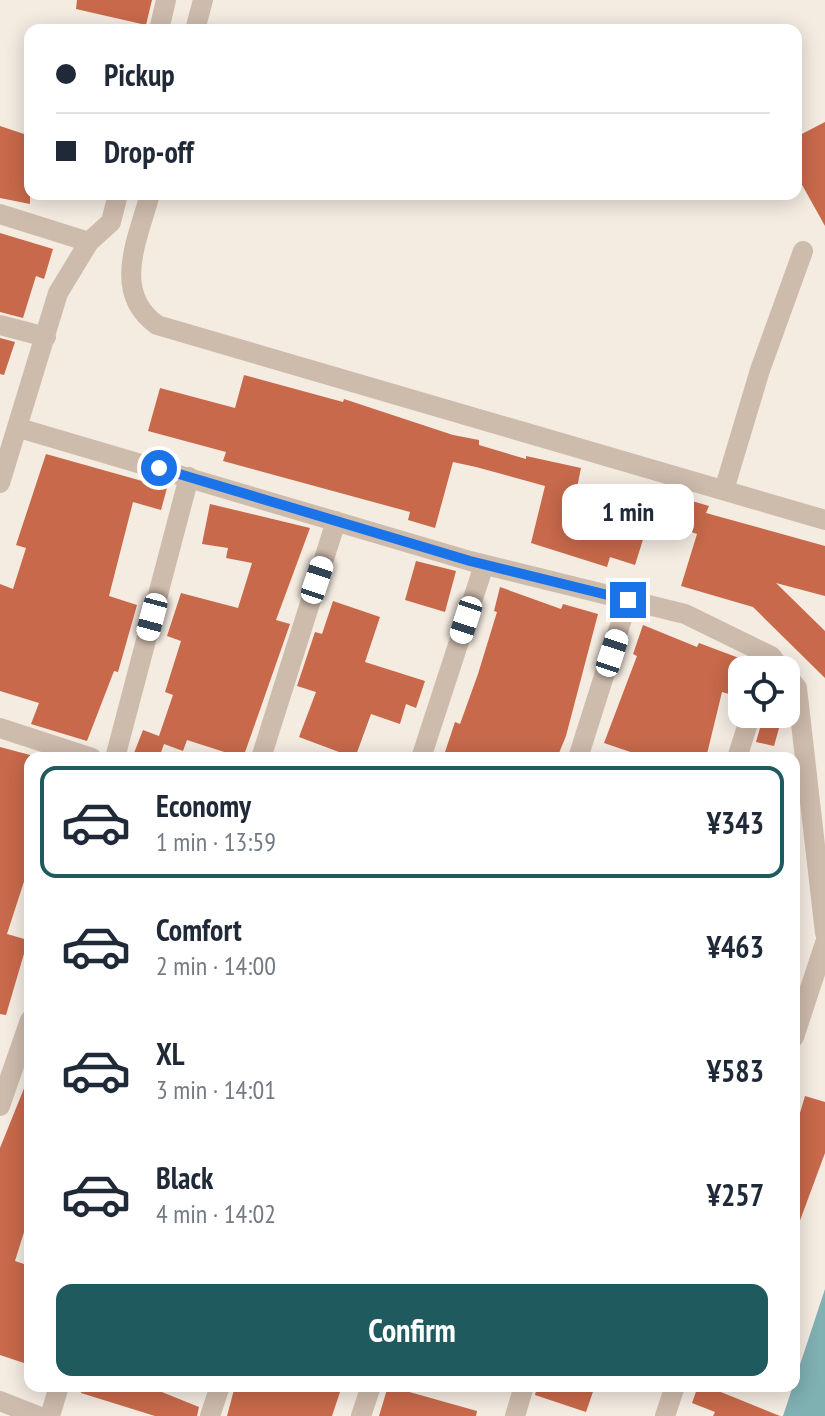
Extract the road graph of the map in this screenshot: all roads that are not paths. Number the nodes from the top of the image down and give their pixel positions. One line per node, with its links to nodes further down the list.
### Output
1 (166, 0): 3 (street)
2 (203, 0): 4 (street)
3 (160, 24)
4 (197, 24)
5 (116, 200): 8 (street)
6 (148, 200): 15 (street)
7 (0, 214): 8 (street)
8 (89, 242): 11 (street)
9 (803, 251): 15 (street)
10 (0, 325): 11 (street)
11 (46, 337): 12 (street)
12 (19, 428): 13 (street); 14 (street)
13 (189, 477): 17 (street); 25 (street)
14 (0, 483)
15 (724, 490): 16 (street)
16 (825, 520)
17 (336, 521): 18 (street); 26 (street)
18 (484, 565): 19 (street); 27 (street)
19 (628, 600): 20 (street); 28 (street)
20 (756, 656)
21 (800, 714): 30 (street)
22 (0, 728): 24 (street)
23 (747, 728): 29 (street)
24 (74, 752)
25 (117, 752)
26 (263, 752)
27 (423, 752)
28 (580, 752)
29 (739, 752)
30 (825, 933)
31 (825, 943): 32 (street)
32 (801, 990)
33 (24, 1035): 34 (street)
34 (16, 1054): 35 (street)
35 (0, 1106)
36 (57, 1392): 43 (street)
37 (218, 1392): 44 (street)
38 (369, 1392): 45 (street)
39 (522, 1392): 46 (street)
40 (673, 1392): 47 (street)
41 (0, 1401): 42 (street)
42 (38, 1416)
43 (50, 1416)
44 (210, 1416)
45 (361, 1416)
46 (515, 1416)
47 (665, 1416)

